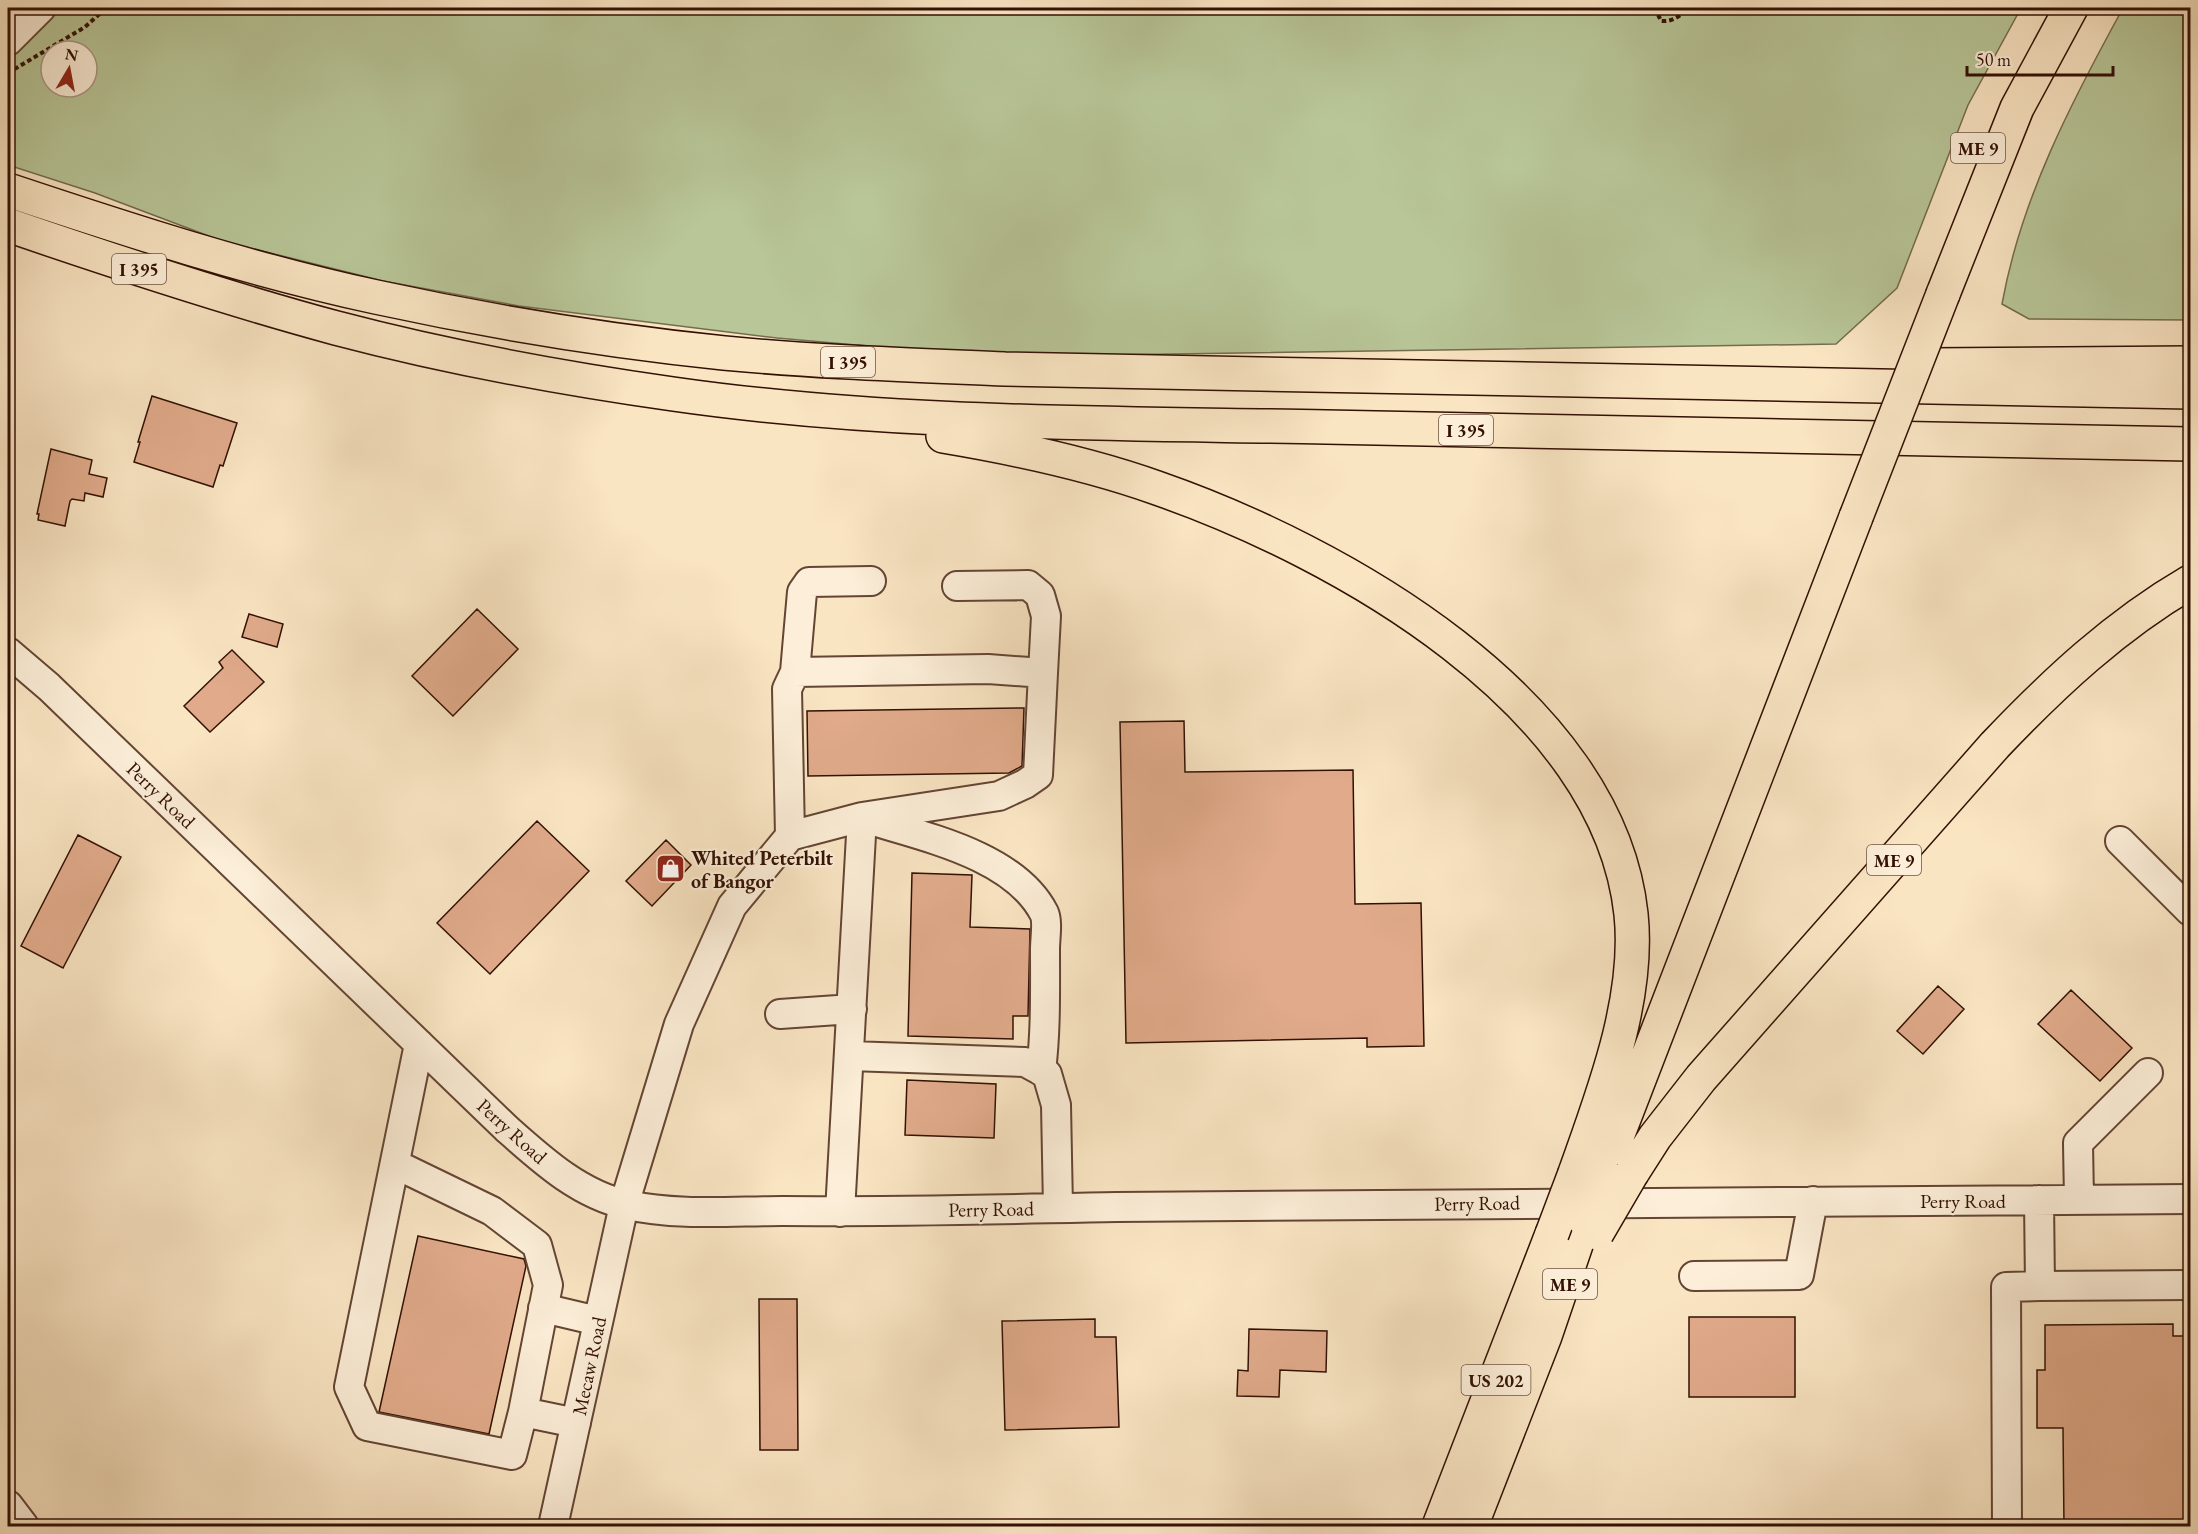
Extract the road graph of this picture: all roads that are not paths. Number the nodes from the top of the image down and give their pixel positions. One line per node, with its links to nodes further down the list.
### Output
1 (41, 8): 4 (street)
2 (2048, 8): 7 (highway, ME 9)
3 (2071, 8): 7 (highway)
4 (8, 41)
5 (8, 190): 9 (highway, I 395)
6 (8, 225): 11 (highway, I 395)
7 (1932, 294): 13 (highway, bridge)
8 (2190, 363): 9 (highway)
9 (1679, 382): 10 (highway, I 395)
10 (2190, 392)
11 (742, 403): 12 (highway, I 395); 30 (highway)
12 (2190, 444)
13 (1845, 517): 30 (highway); 32 (highway)
14 (871, 581): 18 (street)
15 (2190, 582): 32 (highway, ME 9)
16 (957, 586): 19 (street)
17 (8, 652): 26 (street, Perry Road)
18 (795, 672): 19 (street); 21 (street)
19 (1042, 673): 20 (street)
20 (862, 818): 21 (street); 24 (street); 28 (street)
21 (790, 836): 37 (street, Mecaw Road)
22 (2120, 841): 23 (street)
23 (2190, 911)
24 (852, 1009): 25 (street); 27 (street)
25 (780, 1014)
26 (419, 1044): 31 (street); 37 (street, Perry Road)
27 (850, 1056): 28 (street); 39 (street)
28 (1041, 1071): 38 (street)
29 (2148, 1073): 35 (street)
30 (1595, 1116): 32 (highway, US 202)
31 (394, 1164): 44 (street); 47 (street)
32 (1603, 1173): 40 (highway, US 202, bridge); 40 (highway, ME 9, bridge)
33 (2190, 1199): 35 (street, Perry Road)
34 (2039, 1200): 35 (street, Perry Road); 36 (street, Perry Road); 43 (street)
35 (2079, 1200)
36 (1813, 1201): 38 (street, Perry Road); 41 (street)
37 (624, 1204): 39 (street, Perry Road); 45 (street, Mecaw Road)
38 (1058, 1208): 39 (street, Perry Road)
39 (840, 1212)
40 (1576, 1233): 46 (highway, ME 9); 52 (highway, US 202)
41 (1694, 1276)
42 (2190, 1285): 43 (street)
43 (2040, 1286): 54 (street)
44 (543, 1308): 45 (street); 47 (street)
45 (598, 1321): 48 (street, Mecaw Road)
46 (1545, 1336): 53 (highway, US 202)
47 (523, 1412): 48 (street)
48 (576, 1423): 51 (street, Mecaw Road)
49 (8, 1504): 50 (street)
50 (24, 1527)
51 (553, 1527)
52 (1439, 1527)
53 (1471, 1527)
54 (2007, 1527)

